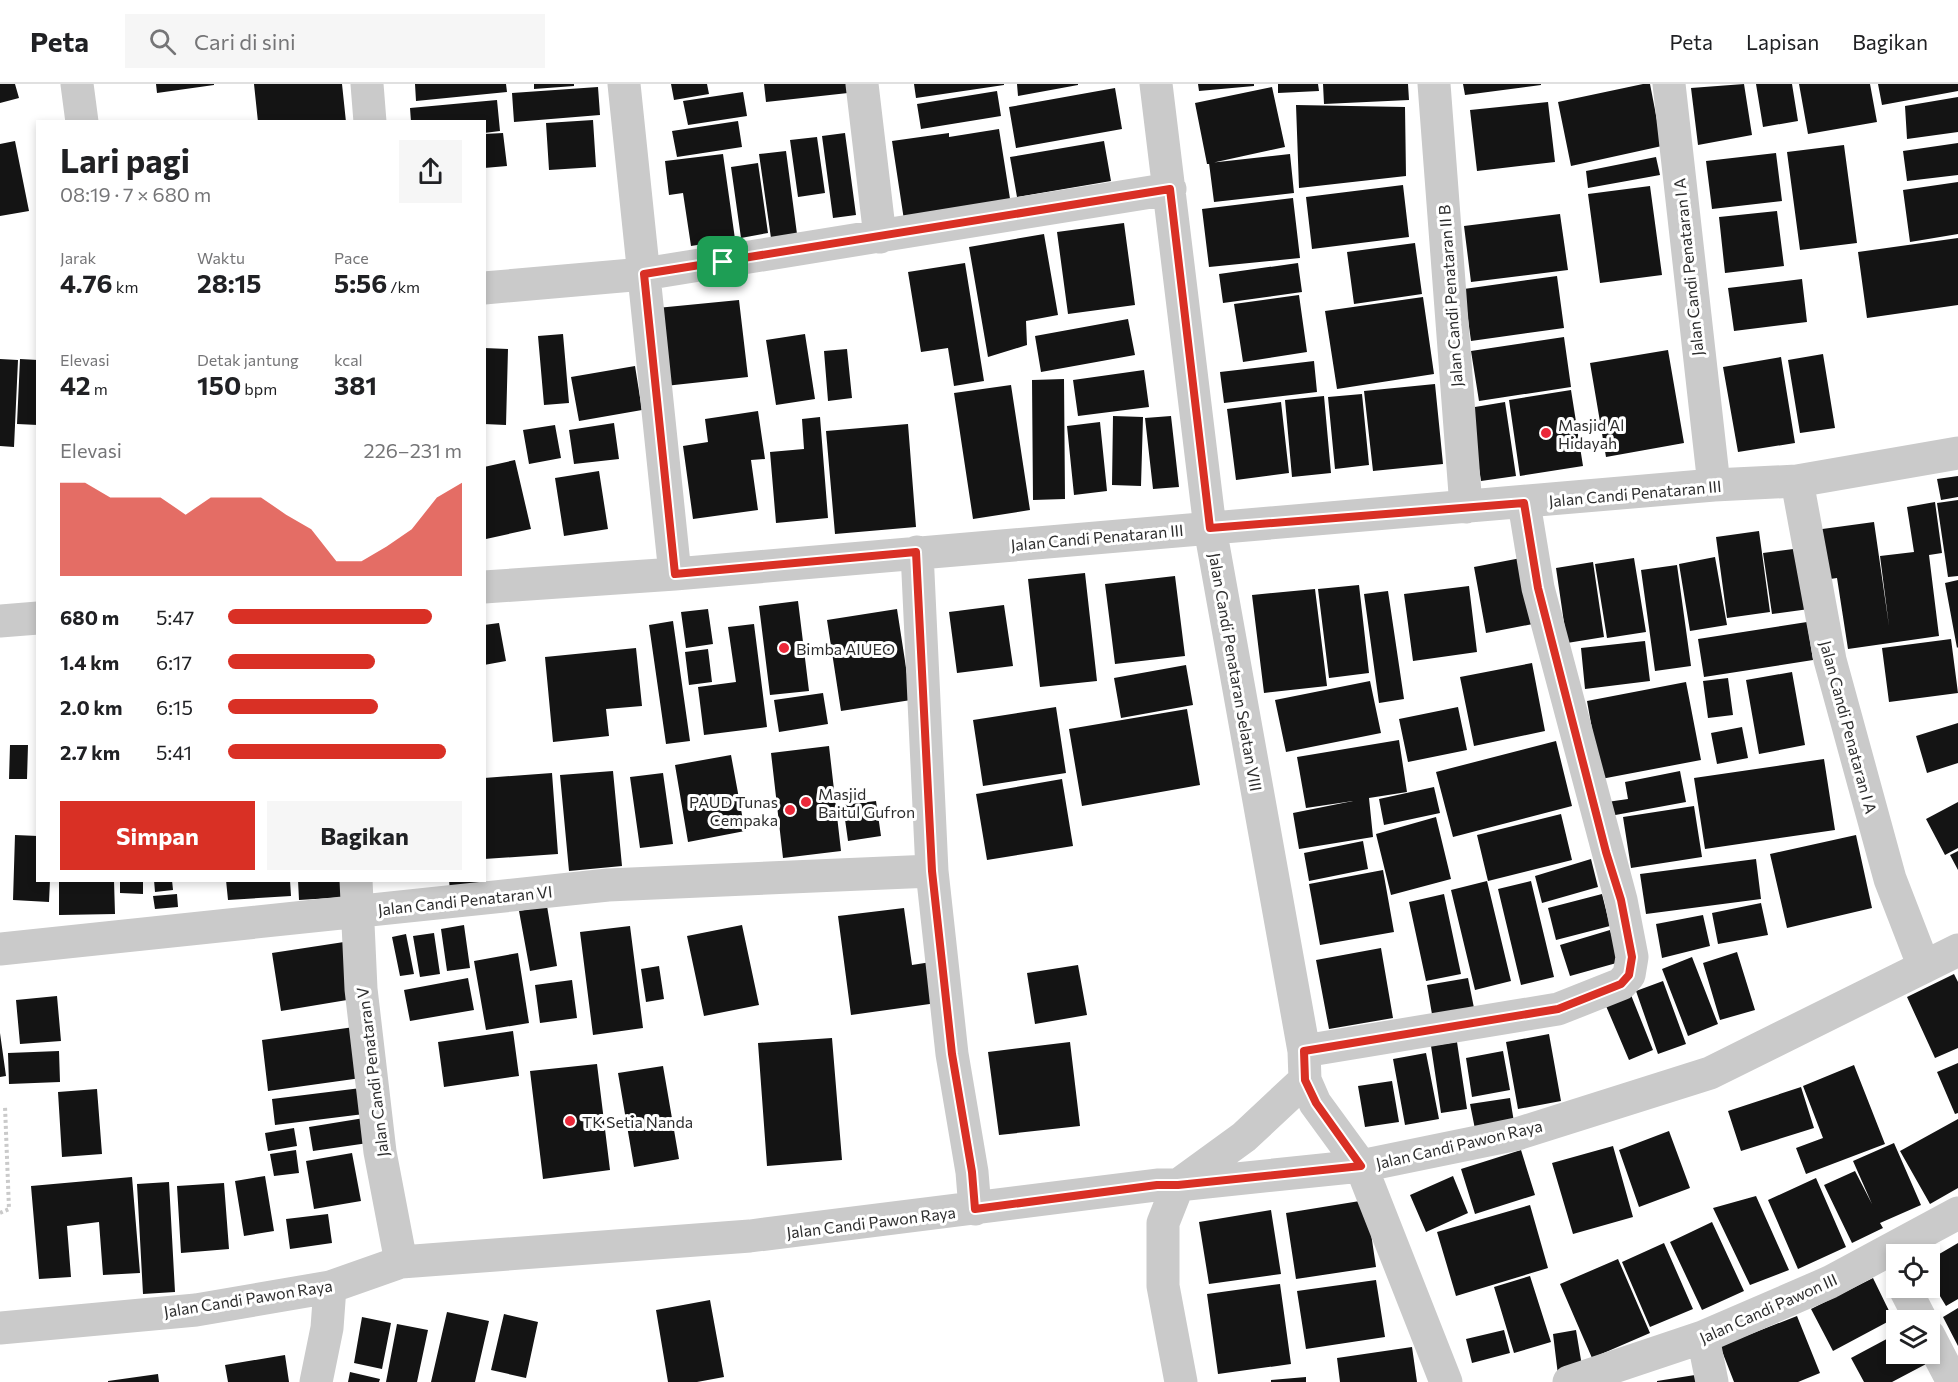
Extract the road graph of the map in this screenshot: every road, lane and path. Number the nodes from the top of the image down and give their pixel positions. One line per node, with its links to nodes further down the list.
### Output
1 (78, 84): 8 (street)
2 (367, 84): 9 (street)
3 (624, 84): 12 (street)
4 (862, 84): 11 (street)
5 (1156, 84): 10 (street, Jalan Candi Penataran Selatan VIII)
6 (1434, 84): 18 (street, Jalan Candi Penataran II B)
7 (1669, 84): 16 (street, Jalan Candi Penataran I A)
8 (82, 120)
9 (370, 120)
10 (1170, 189): 11 (street); 19 (street, Jalan Candi Penataran Selatan VIII)
11 (880, 237): 12 (street)
12 (644, 274): 13 (street); 21 (street)
13 (486, 288)
14 (1958, 453): 15 (street, Jalan Candi Penataran III)
15 (1797, 481): 16 (street, Jalan Candi Penataran III); 29 (street, Jalan Candi Penataran I A)
16 (1714, 485): 17 (street, Jalan Candi Penataran III)
17 (1524, 503): 18 (street, Jalan Candi Penataran III); 30 (street)
18 (1466, 507): 19 (street, Jalan Candi Penataran III)
19 (1210, 528): 20 (street, Jalan Candi Penataran III); 30 (street, Jalan Candi Penataran Selatan VIII)
20 (916, 552): 21 (street, Jalan Candi Penataran III); 25 (street)
21 (675, 574): 22 (street, Jalan Candi Penataran III)
22 (486, 587)
23 (36, 618): 24 (street)
24 (0, 621)
25 (932, 871): 26 (street, Jalan Candi Penataran VI); 34 (street)
26 (358, 896): 27 (street, Jalan Candi Penataran VI); 38 (street, Jalan Candi Penataran V)
27 (0, 949)
28 (1958, 950): 29 (street, Jalan Candi Pawon Raya)
29 (1924, 967): 32 (street, Jalan Candi Pawon Raya)
30 (1304, 1065): 32 (street, Jalan Candi Penataran Selatan VIII); 33 (street)
31 (5, 1106): 35 (path)
32 (1361, 1166): 33 (street, Jalan Candi Pawon Raya); 46 (street, Jalan Candi Penataran Selatan VIII)
33 (1178, 1185): 34 (street, Jalan Candi Pawon Raya); 45 (street)
34 (975, 1209): 38 (street, Jalan Candi Pawon Raya)
35 (0, 1213)
36 (1958, 1213): 37 (street, Jalan Candi Pawon III)
37 (1915, 1244)
38 (401, 1262): 40 (street, Jalan Candi Pawon Raya)
39 (1886, 1263): 42 (street, Jalan Candi Pawon III)
40 (330, 1287): 41 (street, Jalan Candi Pawon Raya); 44 (street)
41 (0, 1328)
42 (1703, 1337): 47 (street, Jalan Candi Pawon III); 48 (street)
43 (1940, 1357): 49 (street)
44 (316, 1382)
45 (1181, 1382)
46 (1446, 1382)
47 (1569, 1382)
48 (1712, 1382)
49 (1953, 1382)

